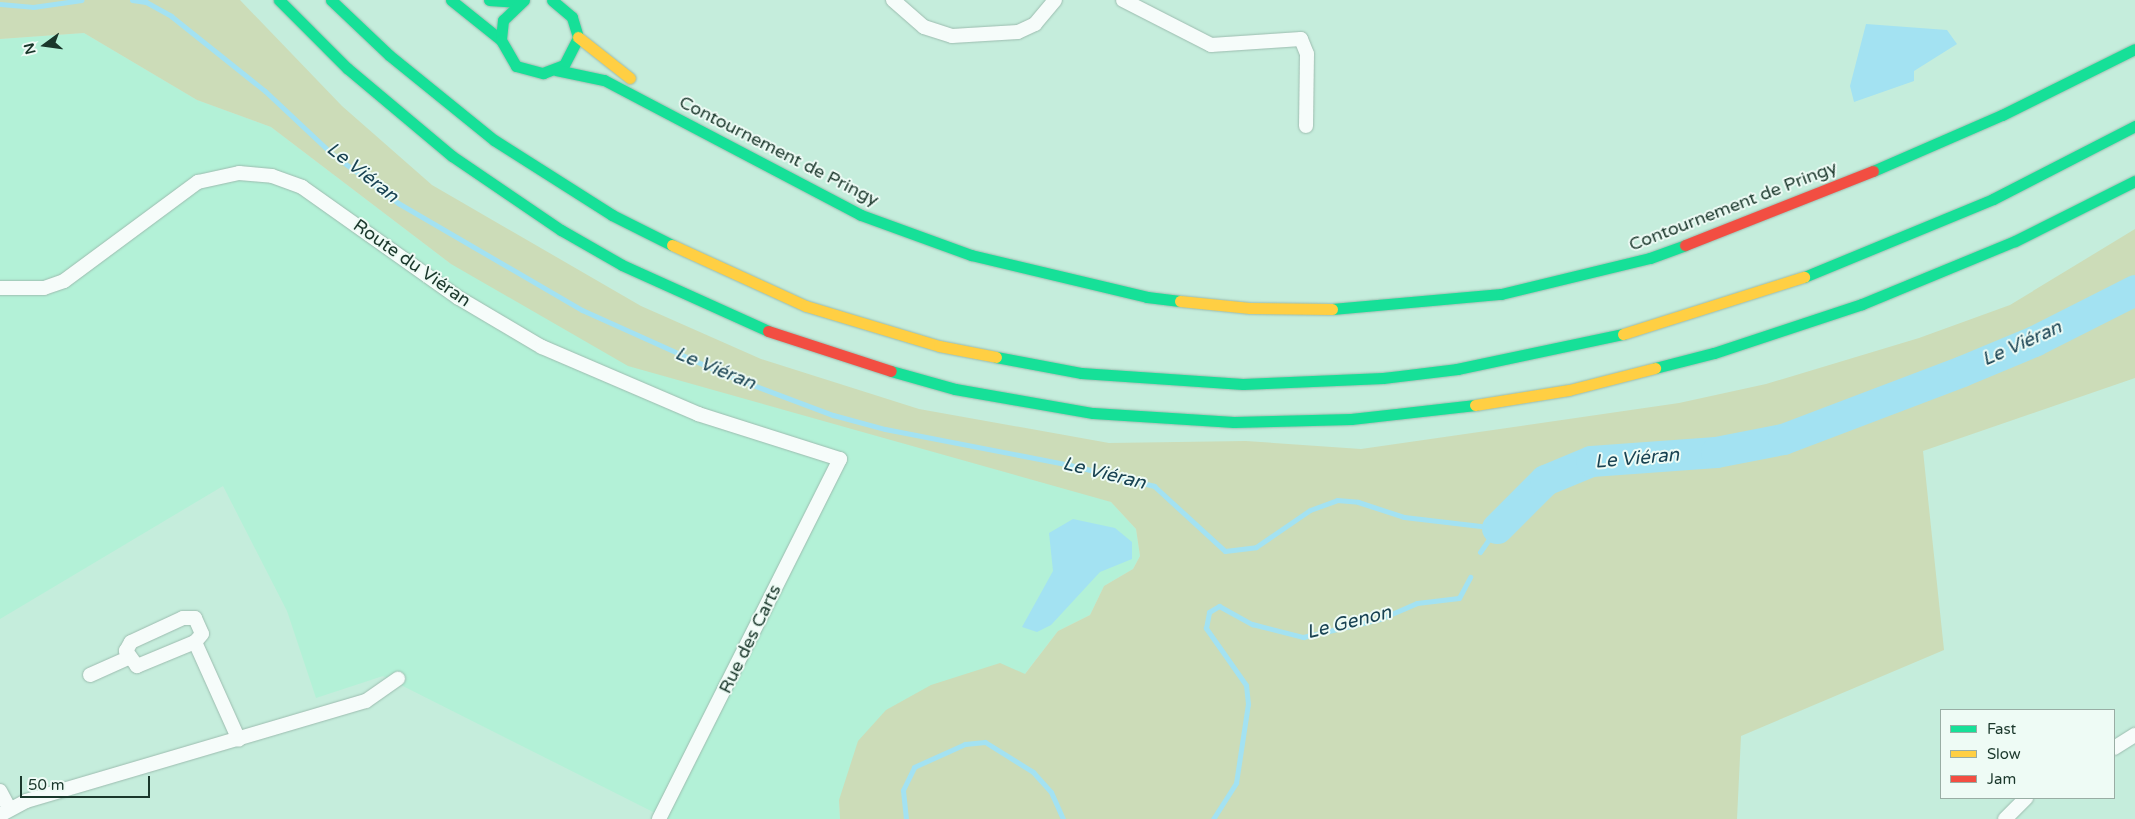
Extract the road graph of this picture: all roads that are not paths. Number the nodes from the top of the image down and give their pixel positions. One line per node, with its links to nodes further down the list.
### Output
1 (279, 0): 19 (highway)
2 (331, 0): 17 (highway)
3 (451, 0): 11 (highway, Contournement de Pringy)
4 (489, 0): 9 (highway)
5 (552, 0): 10 (highway)
6 (893, 0): 7 (street)
7 (1055, 0)
8 (1123, 0): 16 (street)
9 (522, 1): 11 (highway)
10 (578, 37): 13 (highway); 14 (highway)
11 (501, 40): 13 (highway, Contournement de Pringy)
12 (2135, 49): 13 (highway, Contournement de Pringy)
13 (556, 70)
14 (645, 86)
15 (661, 95): 20 (highway, Contournement de Pringy)
16 (1306, 126)
17 (2135, 126)
18 (1817, 179): 23 (highway, Contournement de Pringy)
19 (2135, 182)
20 (841, 190)
21 (900, 215): 22 (highway, Contournement de Pringy)
22 (962, 238)
23 (1666, 238)
24 (979, 243): 27 (highway)
25 (1635, 248): 26 (highway, Contournement de Pringy)
26 (1516, 277)
27 (1131, 280)
28 (1474, 283): 30 (highway)
29 (0, 288): 31 (street, Route du Viéran)
30 (1348, 294)
31 (840, 458): 42 (street, Rue des Carts)
32 (195, 642): 33 (street); 33 (street); 37 (street)
33 (128, 658): 34 (street)
34 (90, 675)
35 (398, 679): 37 (street)
36 (2135, 735): 38 (street)
37 (239, 740): 41 (street)
38 (2115, 747)
39 (0, 791): 41 (street)
40 (2011, 802): 43 (street)
41 (5, 811)
42 (659, 819)
43 (2004, 819)

